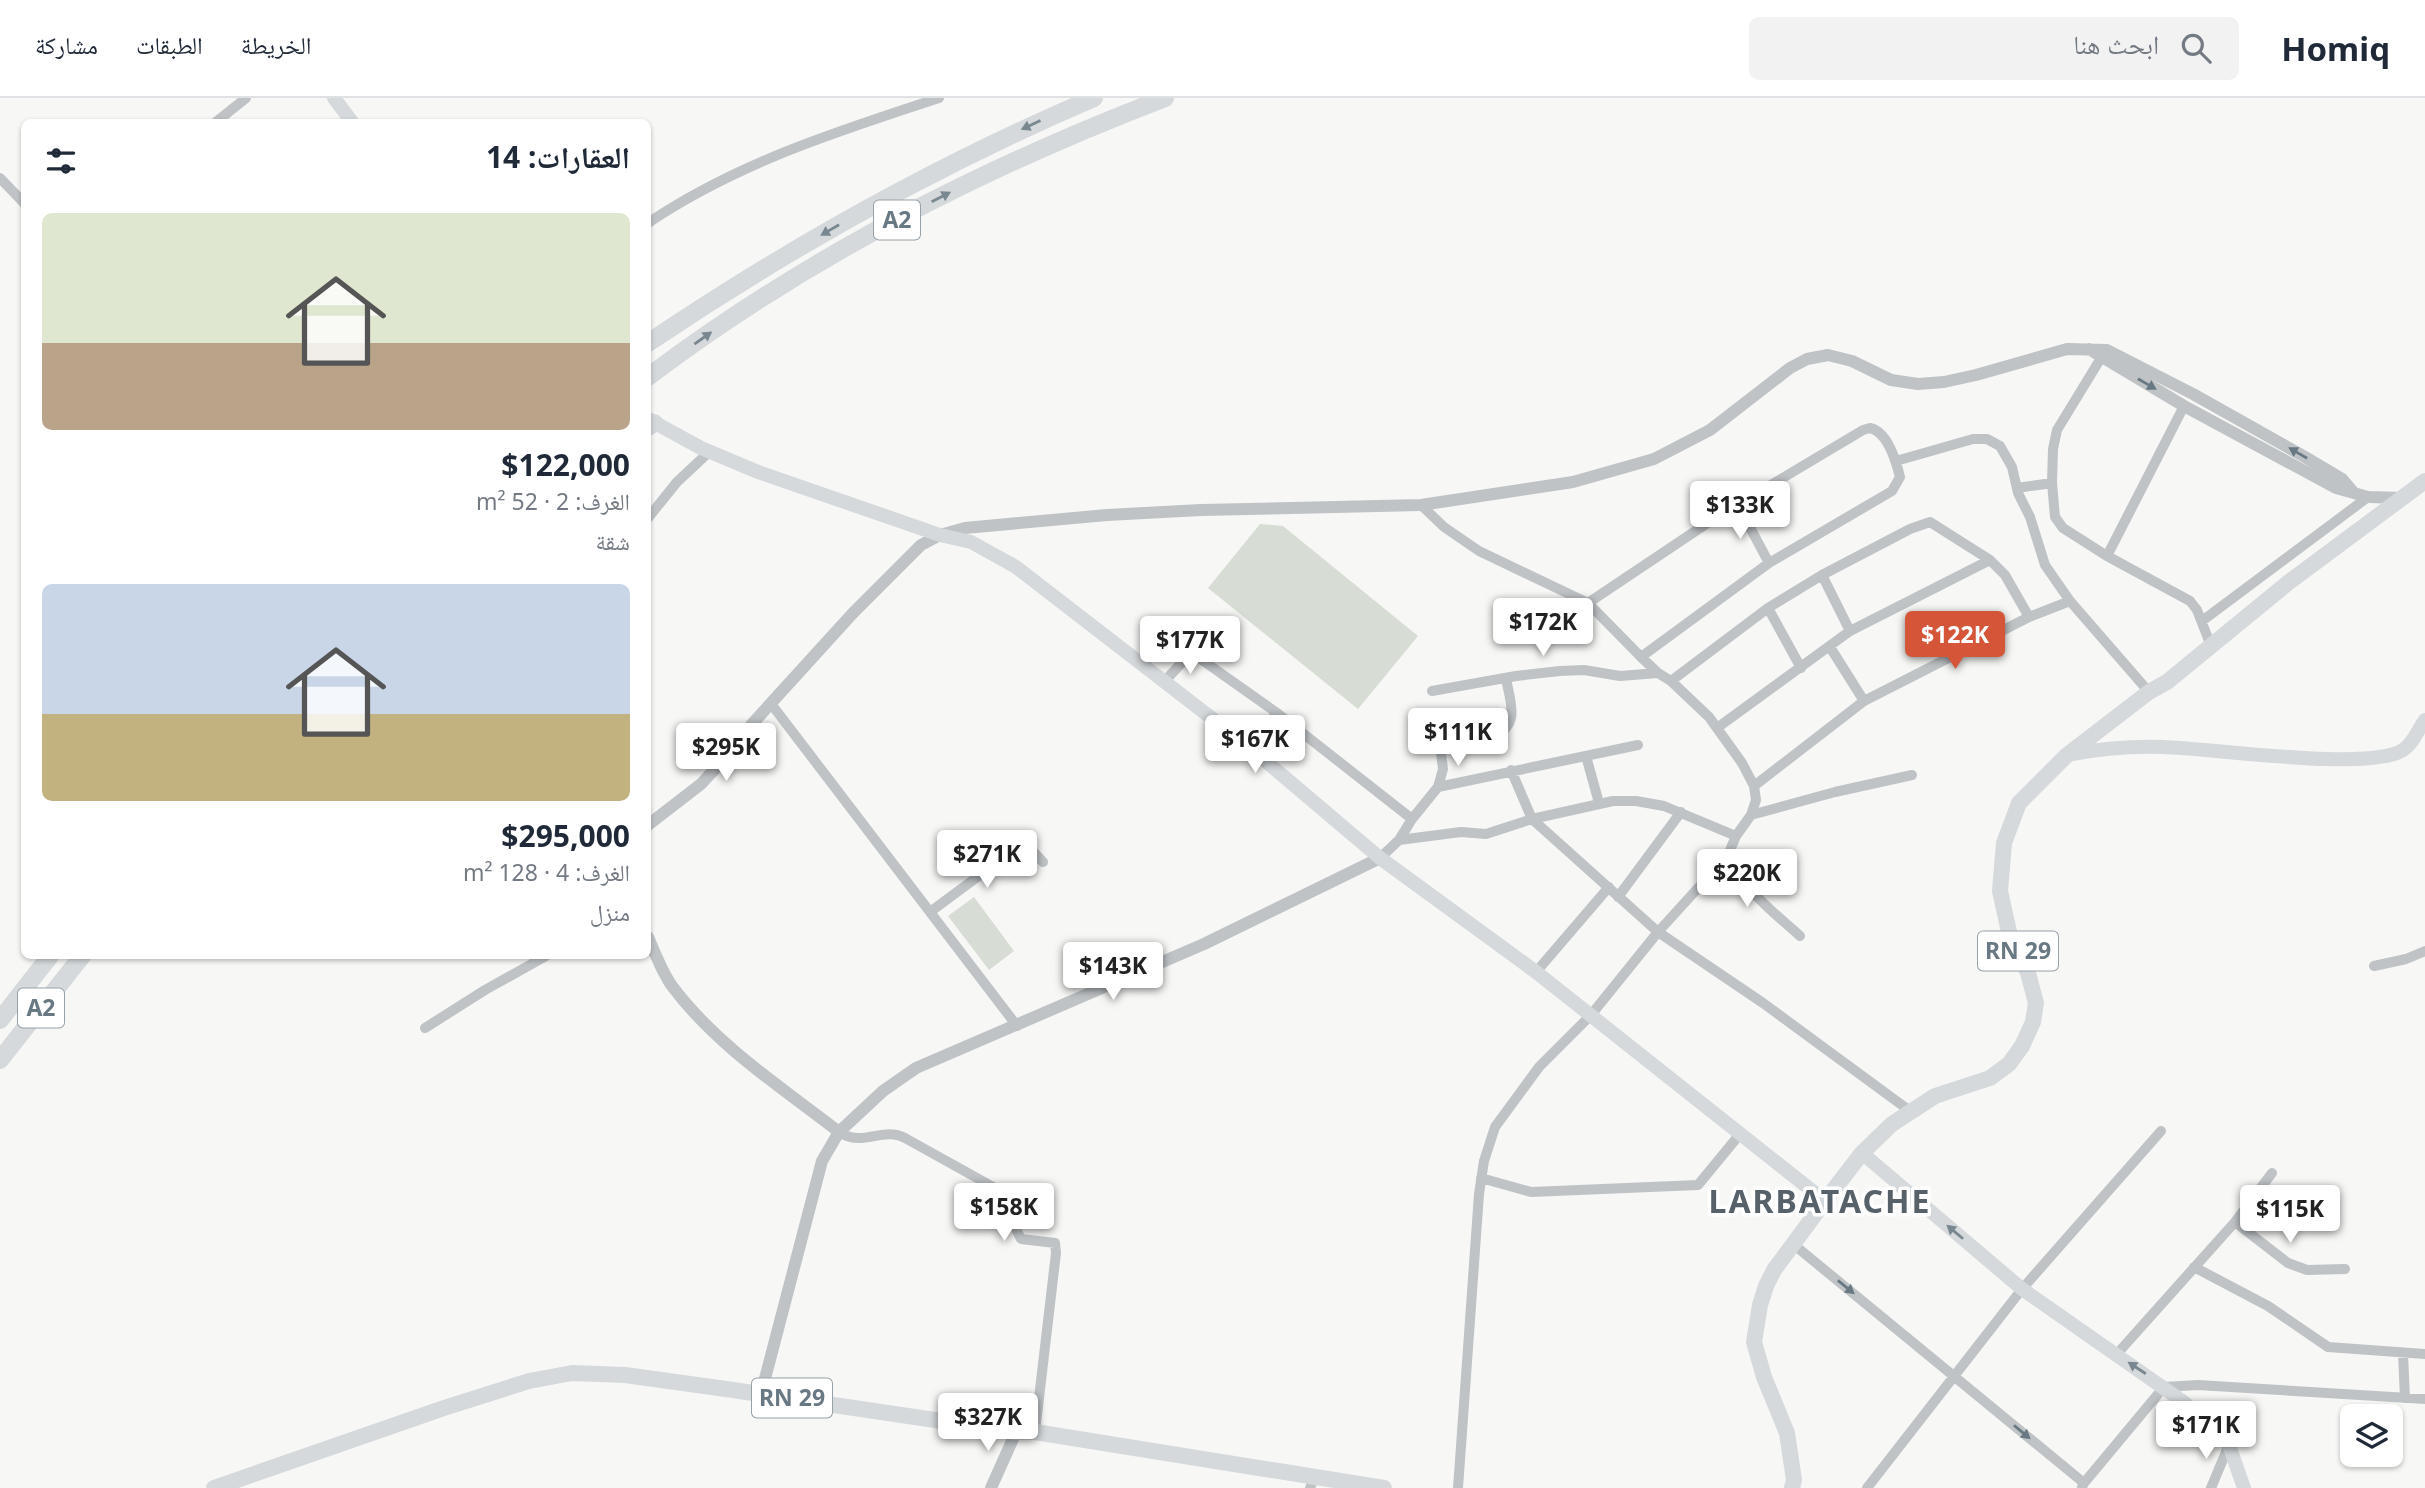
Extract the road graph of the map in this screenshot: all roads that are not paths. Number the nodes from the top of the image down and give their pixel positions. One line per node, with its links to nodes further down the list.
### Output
1 (246, 98): 6 (street)
2 (334, 98): 7 (main road)
3 (939, 98): 10 (street)
4 (1094, 98): 11 (highway, A2, one-way to 11)
5 (1165, 98): 13 (highway, A2, one-way to 5)
6 (220, 119)
7 (350, 119)
8 (0, 178): 9 (street)
9 (21, 200)
10 (651, 221)
11 (651, 341)
12 (2104, 353): 14 (street, one-way to 14); 19 (street); 21 (street, one-way to 12); 24 (street)
13 (651, 375)
14 (2184, 406): 21 (street); 28 (street)
15 (651, 423): 16 (main road)
16 (709, 452): 26 (street); 27 (main road)
17 (1896, 461): 20 (street); 25 (street); 30 (street)
18 (2425, 481): 23 (main road, RN 29 / RN 29)
19 (2052, 483): 20 (street); 28 (street)
20 (2017, 488): 32 (street)
21 (2353, 492): 22 (street)
22 (2368, 497): 23 (street); 36 (street)
23 (2403, 498): 38 (main road, RN 29 / RN 29)
24 (1421, 505): 27 (street); 33 (street)
25 (1738, 505): 30 (street); 33 (street)
26 (651, 514)
27 (940, 535): 45 (main road); 49 (street)
28 (2107, 556): 36 (street)
29 (1990, 559): 31 (street); 35 (street); 37 (street)
30 (1769, 563): 40 (street)
31 (1822, 575): 34 (street); 37 (street)
32 (2070, 601): 35 (street); 47 (street)
33 (1588, 603): 40 (street)
34 (1768, 608): 41 (street); 44 (street)
35 (2029, 617): 48 (street)
36 (2202, 621): 38 (street)
37 (1850, 631): 39 (street)
38 (2211, 646): 47 (main road, RN 29 / RN 29)
39 (1830, 647): 41 (street); 48 (street)
40 (1640, 657): 42 (street)
41 (1801, 668): 52 (street)
42 (1658, 673): 43 (street); 44 (street)
43 (1506, 678): 46 (street); 53 (street)
44 (1671, 681): 52 (street)
45 (1164, 682): 50 (street); 55 (main road)
46 (1432, 691)
47 (2149, 692): 58 (main road, RN 29 / RN 29)
48 (1864, 701): 61 (street)
49 (772, 705): 68 (street); 76 (street)
50 (1277, 713): 55 (street); 67 (street)
51 (2425, 720): 58 (main road)
52 (1717, 728): 61 (street)
53 (1440, 745): 56 (street); 62 (street)
54 (1638, 745): 57 (street)
55 (1249, 747): 72 (main road)
56 (1415, 749)
57 (1586, 755): 59 (street); 63 (street)
58 (2067, 755): 91 (main road, RN 29 / RN 29)
59 (1511, 770): 62 (street); 66 (street)
60 (1912, 775): 65 (street)
61 (1754, 786): 65 (street)
62 (1438, 787): 67 (street)
63 (1599, 803): 64 (street); 66 (street)
64 (1681, 812): 69 (street); 75 (street)
65 (1751, 815): 69 (street)
66 (1532, 818): 70 (street); 74 (street)
67 (1412, 819): 70 (street)
68 (651, 823)
69 (1736, 836): 71 (street)
70 (1399, 840): 72 (street)
71 (1728, 855): 77 (street); 78 (street)
72 (1380, 858): 85 (main road); 88 (street)
73 (1043, 862): 76 (street)
74 (1609, 887): 75 (street); 85 (street)
75 (1618, 897): 77 (street)
76 (930, 912): 88 (street)
77 (1658, 932): 86 (street); 91 (street)
78 (1801, 936)
79 (651, 943): 93 (street)
80 (2425, 951): 84 (street)
81 (48, 959): 87 (highway, A2)
82 (80, 959): 90 (highway, A2)
83 (541, 959): 89 (street)
84 (2374, 966)
85 (1535, 972): 86 (main road)
86 (1591, 1016): 94 (main road); 97 (street)
87 (0, 1020)
88 (1017, 1026): 93 (street)
89 (425, 1028)
90 (0, 1060)
91 (1910, 1111): 95 (main road, RN 29 / RN 29)
92 (2161, 1131): 103 (street)
93 (839, 1132): 109 (street); 113 (street)
94 (1740, 1134): 97 (street); 98 (main road)
95 (1862, 1153): 98 (main road, RN 29 / RN 29); 103 (main road, one-way to 95)
96 (2272, 1173): 99 (street)
97 (1481, 1178): 121 (street)
98 (1825, 1201): 100 (main road, RN 29 / RN 29)
99 (2235, 1222): 101 (street); 102 (street)
100 (1793, 1244): 107 (street, one-way to 107); 122 (main road, RN 29 / RN 29)
101 (2194, 1267): 104 (street); 105 (street)
102 (2345, 1269)
103 (2022, 1289): 104 (main road); 107 (street)
104 (2116, 1354): 108 (main road, one-way to 104)
105 (2403, 1354): 106 (street); 110 (street)
106 (2425, 1354)
107 (1955, 1376): 117 (street, one-way to 117); 123 (street)
108 (2164, 1387): 110 (street); 114 (main road); 117 (street)
109 (761, 1394): 112 (main road, RN 29 / RN 29); 115 (main road, RN 29 / RN 29)
110 (2405, 1398): 111 (street)
111 (2425, 1399)
112 (1016, 1432): 113 (main road, RN 29 / RN 29); 119 (street)
113 (1035, 1432): 116 (main road, RN 29 / RN 29)
114 (2229, 1445): 124 (street); 125 (main road)
115 (243, 1483): 118 (main road, RN 29 / RN 29)
116 (1312, 1483): 120 (main road, RN 29 / RN 29)
117 (2083, 1485)
118 (214, 1488)
119 (991, 1488)
120 (1384, 1488)
121 (1458, 1488)
122 (1792, 1488)
123 (1867, 1488)
124 (2211, 1488)
125 (2244, 1488)

